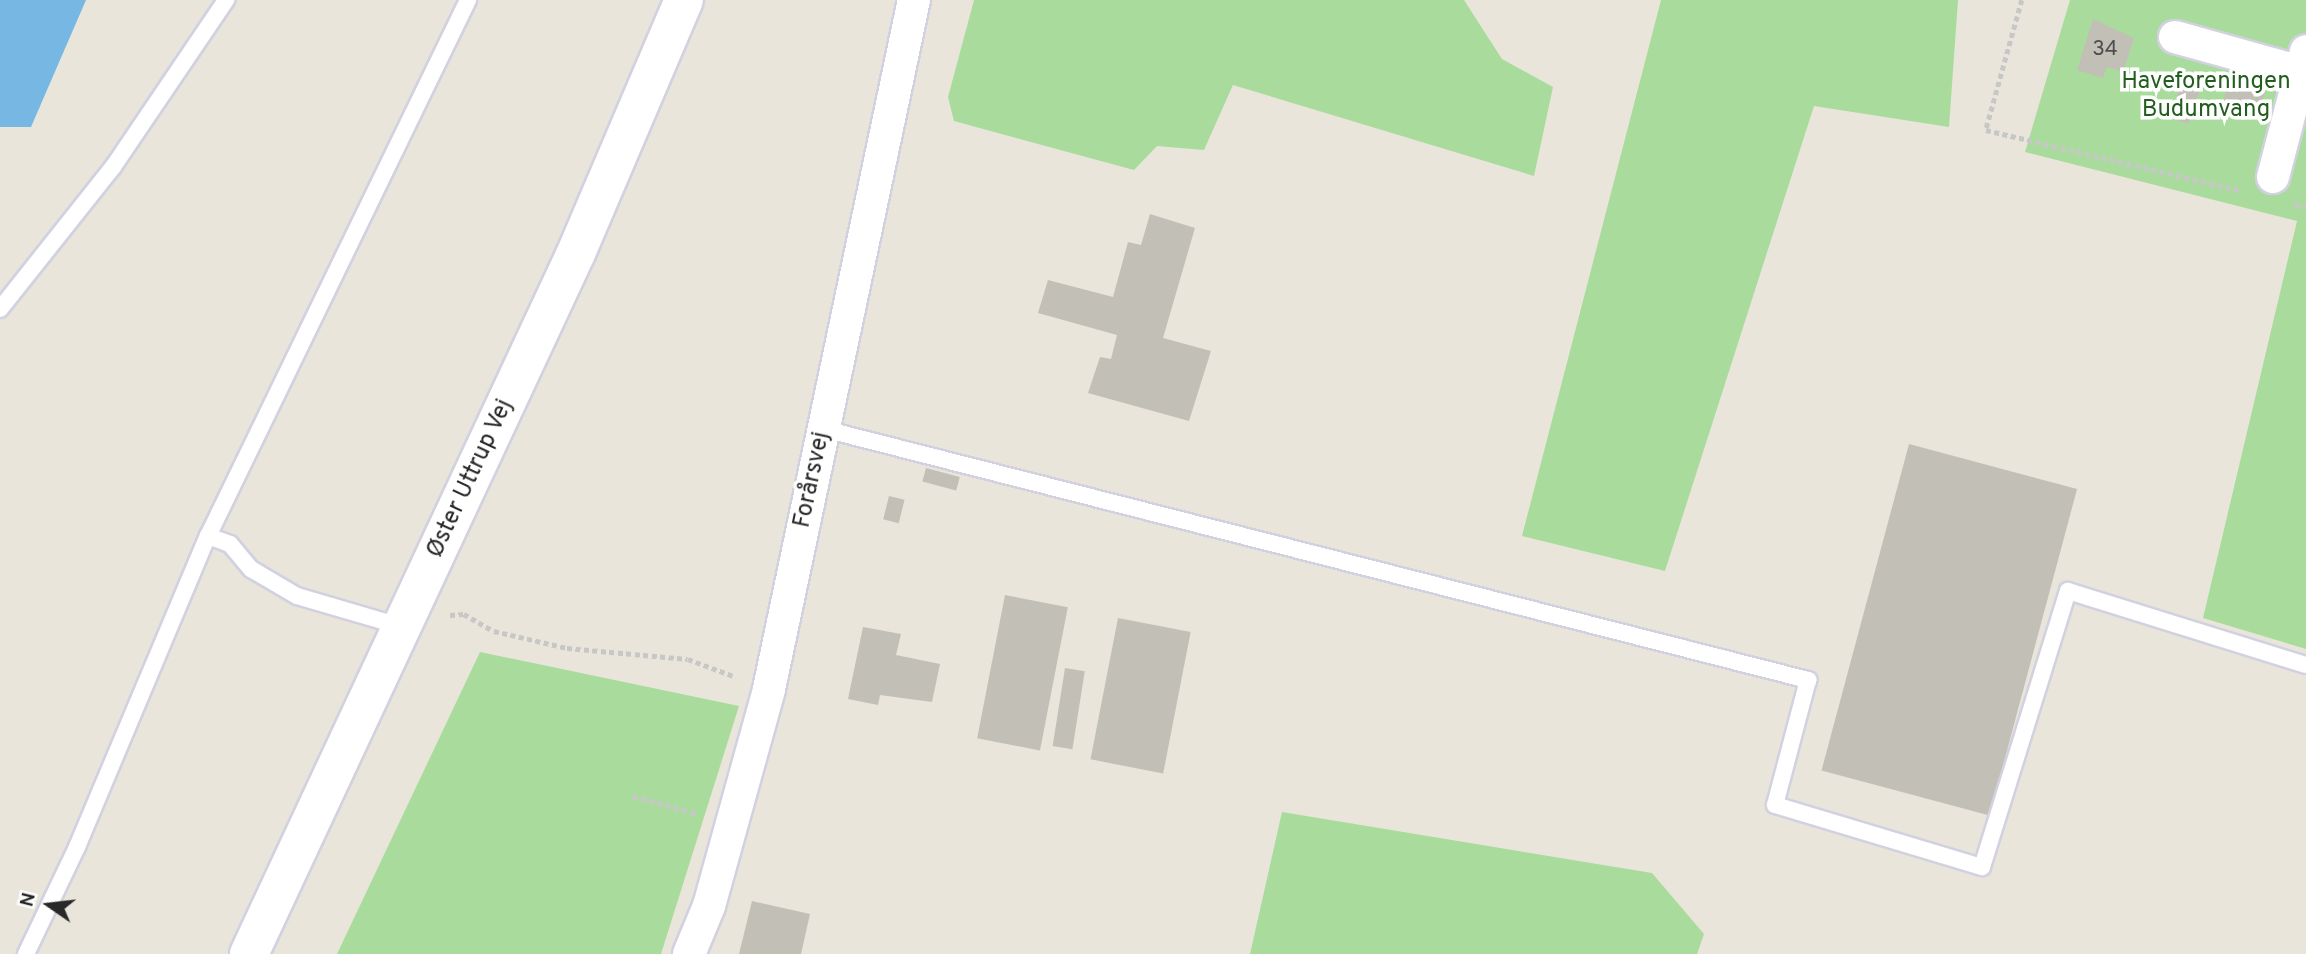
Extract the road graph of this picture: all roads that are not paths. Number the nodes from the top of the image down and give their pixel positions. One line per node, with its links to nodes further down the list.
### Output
1 (226, 0): 8 (lane)
2 (468, 0): 10 (lane)
3 (684, 0): 11 (street, Øster Uttrup Vej)
4 (914, 0): 9 (street, Forårsvej)
5 (2175, 37): 6 (street)
6 (2303, 61): 7 (street)
7 (2269, 191)
8 (0, 309)
9 (824, 429): 12 (lane); 15 (street, Forårsvej)
10 (208, 536): 11 (lane); 13 (lane)
11 (403, 627): 14 (street, Øster Uttrup Vej)
12 (2306, 665)
13 (26, 954)
14 (249, 954)
15 (689, 954)

